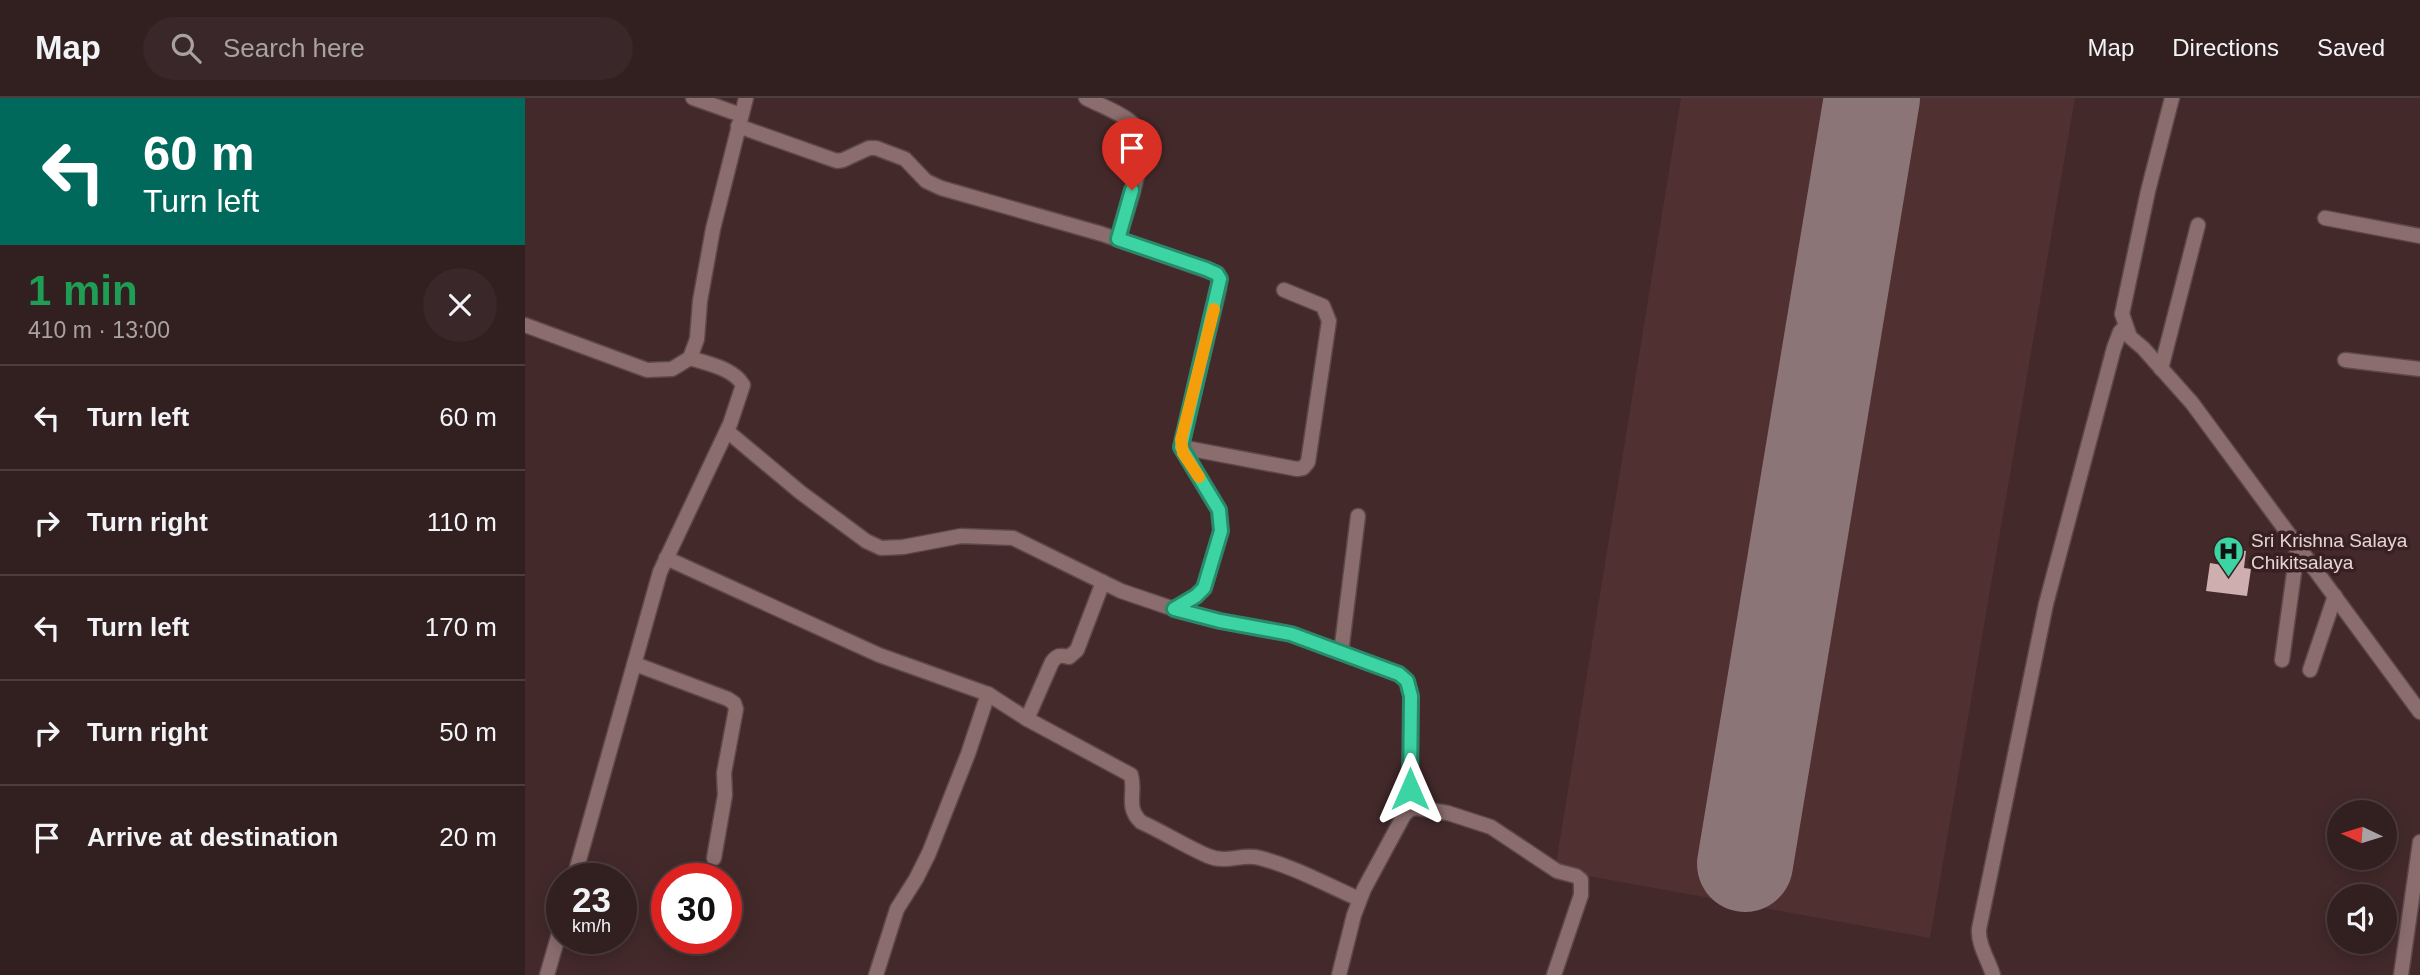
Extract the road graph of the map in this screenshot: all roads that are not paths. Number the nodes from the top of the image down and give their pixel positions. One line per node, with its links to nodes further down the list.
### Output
1 (693, 98): 5 (street)
2 (746, 98): 5 (street)
3 (1086, 98): 9 (street)
4 (2172, 98): 12 (street)
5 (740, 121): 9 (street); 13 (street)
6 (2325, 218): 8 (street)
7 (2198, 225): 15 (street)
8 (2420, 236)
9 (1118, 239): 18 (street)
10 (1284, 290): 18 (street)
11 (525, 325): 13 (street)
12 (2125, 327): 15 (street); 42 (street)
13 (690, 358): 17 (street)
14 (2345, 360): 16 (street)
15 (2161, 369): 20 (street)
16 (2420, 369)
17 (727, 431): 21 (street); 22 (street)
18 (1181, 447): 24 (street)
19 (1358, 516): 25 (street)
20 (2298, 544): 23 (street); 26 (street)
21 (666, 558): 27 (street); 29 (street)
22 (1103, 582): 24 (street); 31 (street)
23 (2335, 596): 28 (street); 30 (street)
24 (1174, 609): 25 (street)
25 (1341, 653): 32 (street)
26 (2282, 660)
27 (635, 664): 34 (street); 35 (street)
28 (2310, 670)
29 (988, 694): 31 (street); 39 (street)
30 (2420, 712)
31 (1027, 719): 36 (street)
32 (1410, 809): 36 (street); 41 (street)
33 (2420, 842): 43 (street)
34 (714, 858)
35 (578, 863)
36 (1359, 899): 40 (street)
37 (553, 954): 38 (street)
38 (547, 975)
39 (876, 975)
40 (1339, 975)
41 (1554, 975)
42 (1993, 975)
43 (2401, 975)

